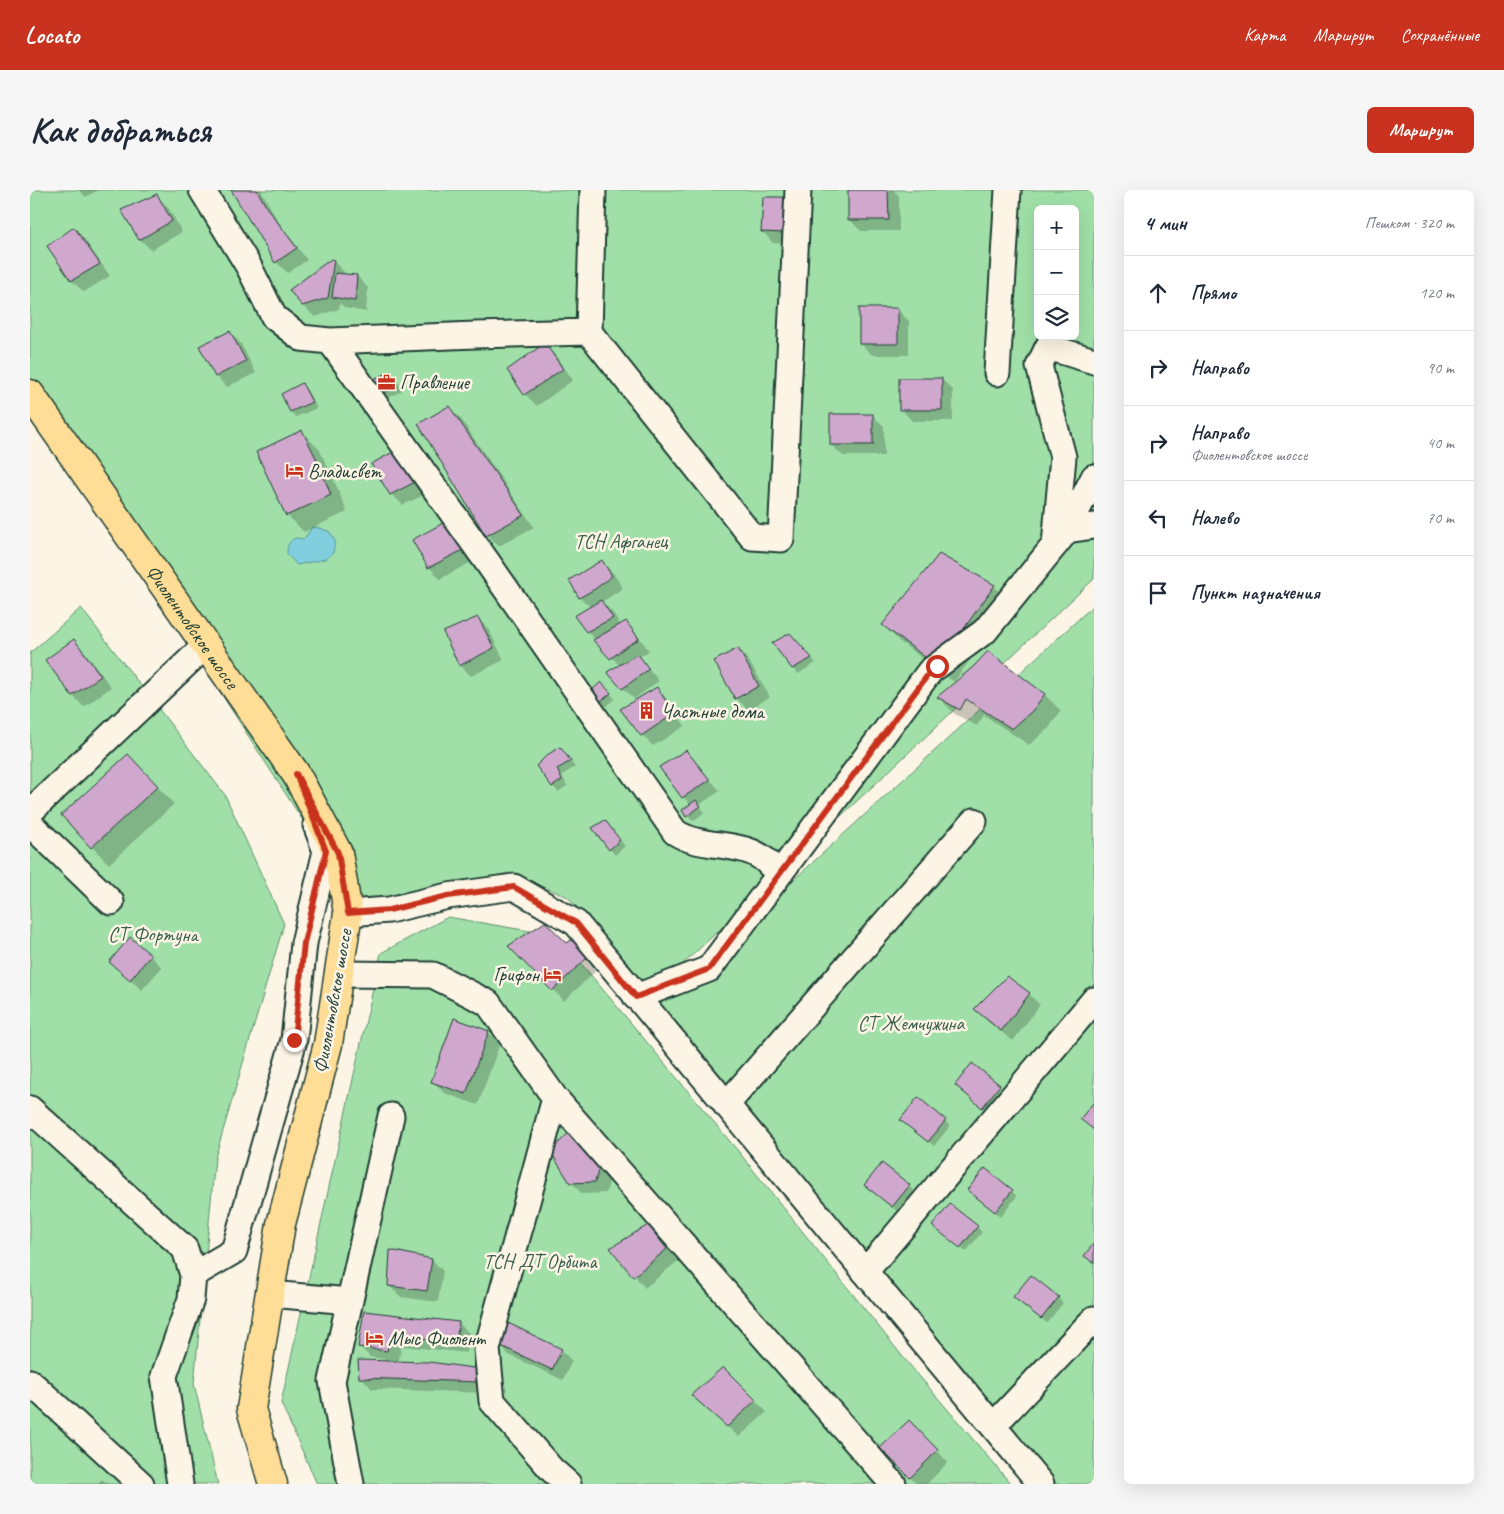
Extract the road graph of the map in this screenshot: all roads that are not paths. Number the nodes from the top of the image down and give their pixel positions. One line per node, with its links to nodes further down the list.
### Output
1 (202, 190): 6 (street)
2 (593, 190): 5 (street)
3 (798, 190): 5 (street)
4 (1008, 190): 8 (street)
5 (589, 332): 6 (street)
6 (330, 341): 18 (street)
7 (1094, 361): 12 (street)
8 (997, 373)
9 (30, 394): 13 (main road, Фиолентовское шоссе)
10 (1094, 477): 12 (street)
11 (1094, 526): 12 (street)
12 (1061, 537): 18 (street)
13 (205, 646): 14 (main road, Фиолентовское шоссе); 15 (street)
14 (296, 774): 20 (main road, Фиолентовское шоссе); 29 (street)
15 (30, 812)
16 (974, 821): 25 (street)
17 (30, 824): 19 (street)
18 (778, 876): 22 (street)
19 (111, 902)
20 (348, 913): 22 (street); 30 (main road, Фиолентовское шоссе)
21 (343, 974): 24 (street)
22 (636, 997): 25 (street)
23 (1094, 1000): 28 (street)
24 (556, 1098): 39 (street); 40 (street)
25 (726, 1105): 28 (street)
26 (30, 1109): 29 (street)
27 (391, 1116): 31 (street)
28 (865, 1272): 34 (street)
29 (193, 1275): 36 (street)
30 (270, 1294): 31 (street); 37 (main road, Фиолентовское шоссе)
31 (350, 1301): 38 (street)
32 (1094, 1319): 34 (street)
33 (30, 1382): 35 (street)
34 (993, 1426): 41 (street)
35 (141, 1484)
36 (180, 1484)
37 (272, 1484)
38 (351, 1484)
39 (568, 1484)
40 (893, 1484)
41 (1041, 1484)

